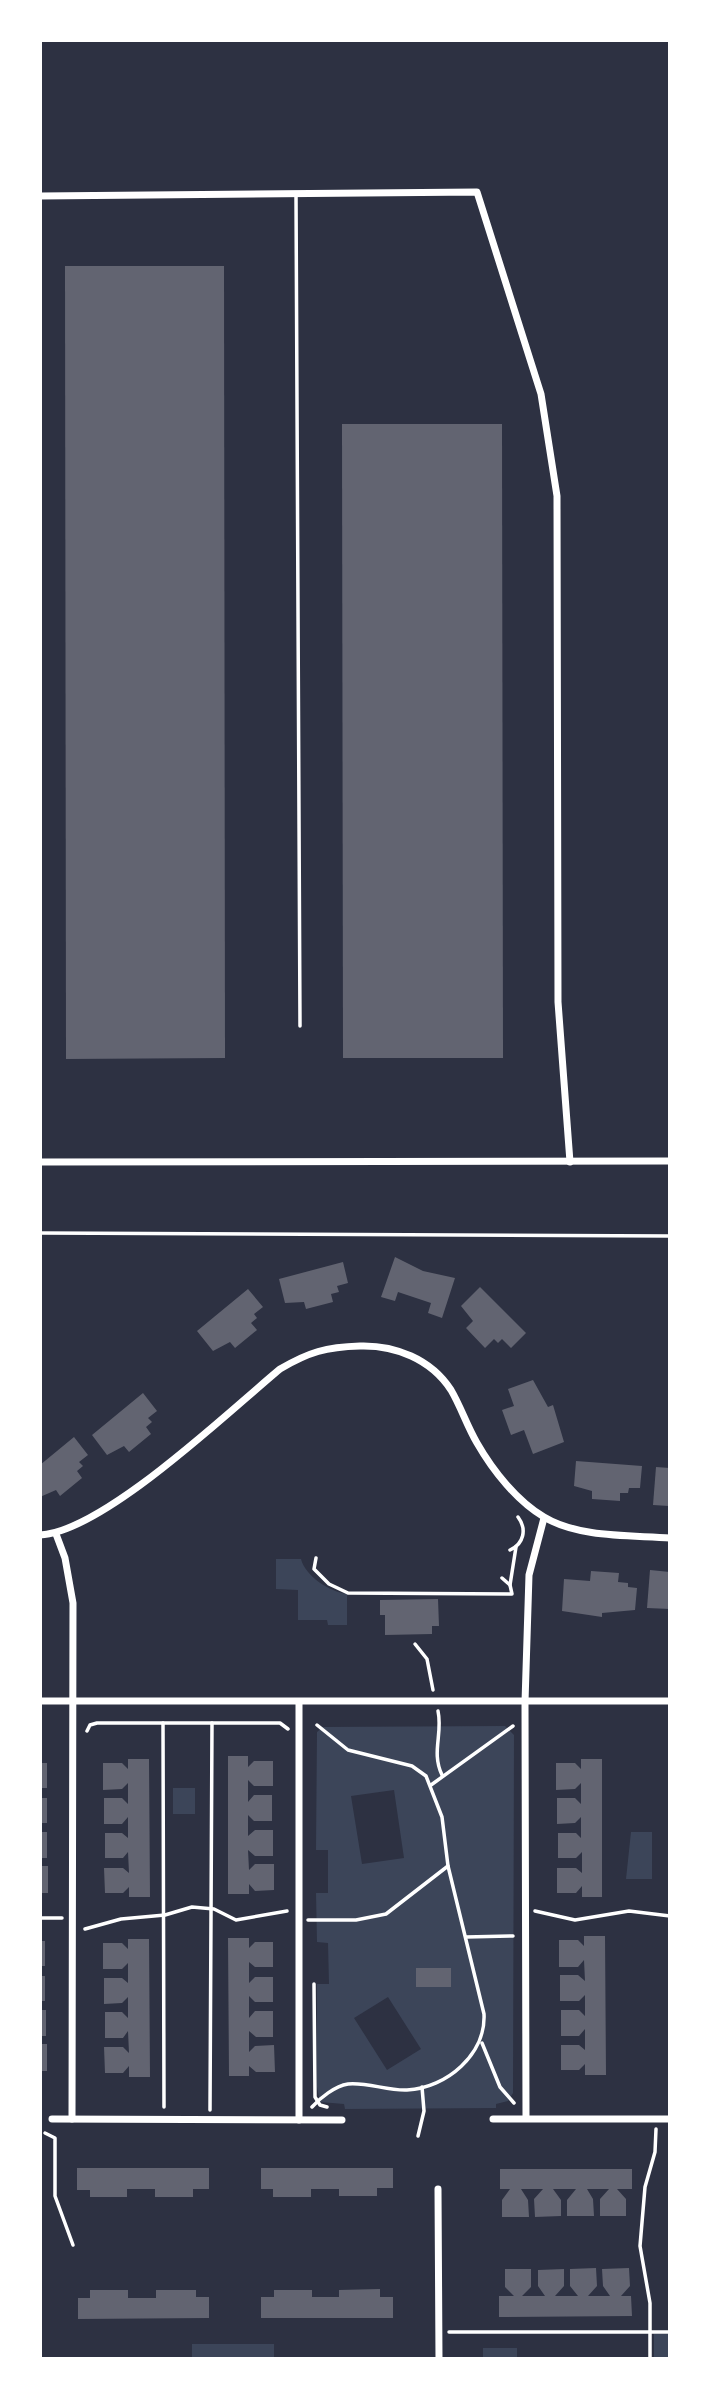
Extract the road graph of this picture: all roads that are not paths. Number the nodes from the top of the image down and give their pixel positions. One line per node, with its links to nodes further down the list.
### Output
1 (296, 194): 2 (street); 3 (lane); 6 (street)
2 (40, 196)
3 (300, 1026)
4 (670, 1161): 6 (street)
5 (40, 1162): 6 (street)
6 (570, 1162)
7 (40, 1233): 8 (lane)
8 (670, 1236)
9 (544, 1518): 10 (street); 12 (street); 17 (street)
10 (56, 1534): 11 (street); 14 (street)
11 (40, 1535)
12 (670, 1538)
13 (40, 1701): 14 (street)
14 (71, 1701): 16 (street); 19 (street)
15 (670, 1701): 17 (street)
16 (299, 1702): 17 (street); 23 (street)
17 (525, 1702): 21 (street)
18 (51, 2119): 19 (street)
19 (72, 2119): 23 (street)
20 (493, 2119): 21 (street)
21 (526, 2119): 22 (street)
22 (670, 2119)
23 (299, 2120): 24 (street)
24 (342, 2120)
25 (438, 2189): 26 (street)
26 (439, 2359)

